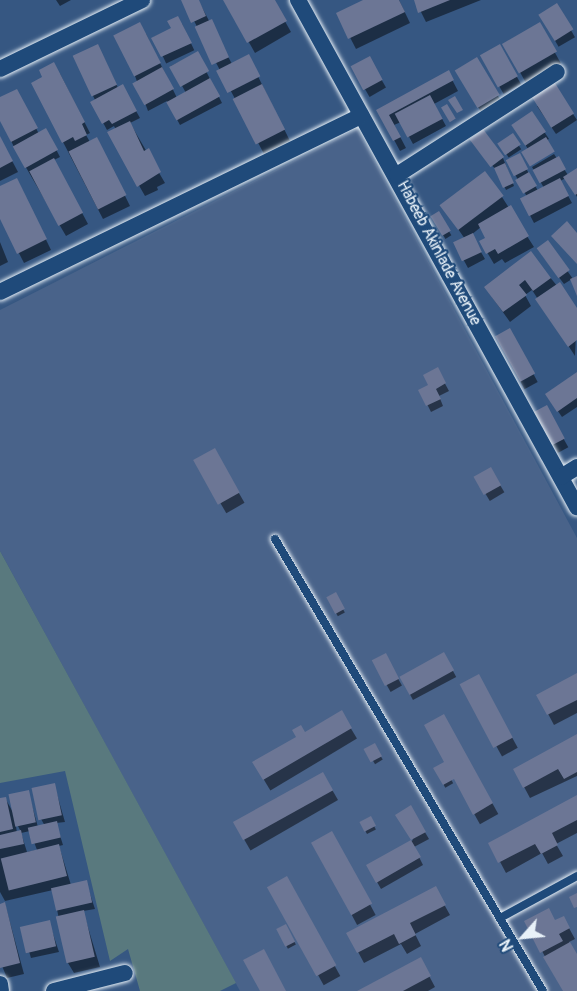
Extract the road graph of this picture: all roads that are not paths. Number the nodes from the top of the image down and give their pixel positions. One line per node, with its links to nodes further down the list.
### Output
1 (142, 0): 3 (street)
2 (298, 0): 5 (street, Habeeb Akinlade Avenue)
3 (0, 69)
4 (557, 72): 6 (street)
5 (362, 116): 6 (street, Habeeb Akinlade Avenue); 7 (street)
6 (397, 175): 9 (street, Habeeb Akinlade Avenue)
7 (0, 292)
8 (577, 467): 9 (street)
9 (561, 477): 10 (street, Habeeb Akinlade Avenue)
10 (577, 507)
11 (275, 539): 13 (lane)
12 (577, 876): 13 (lane)
13 (500, 918): 18 (lane)
14 (125, 973): 17 (street)
15 (0, 984): 16 (street)
16 (2, 991)
17 (54, 991)
18 (543, 991)

